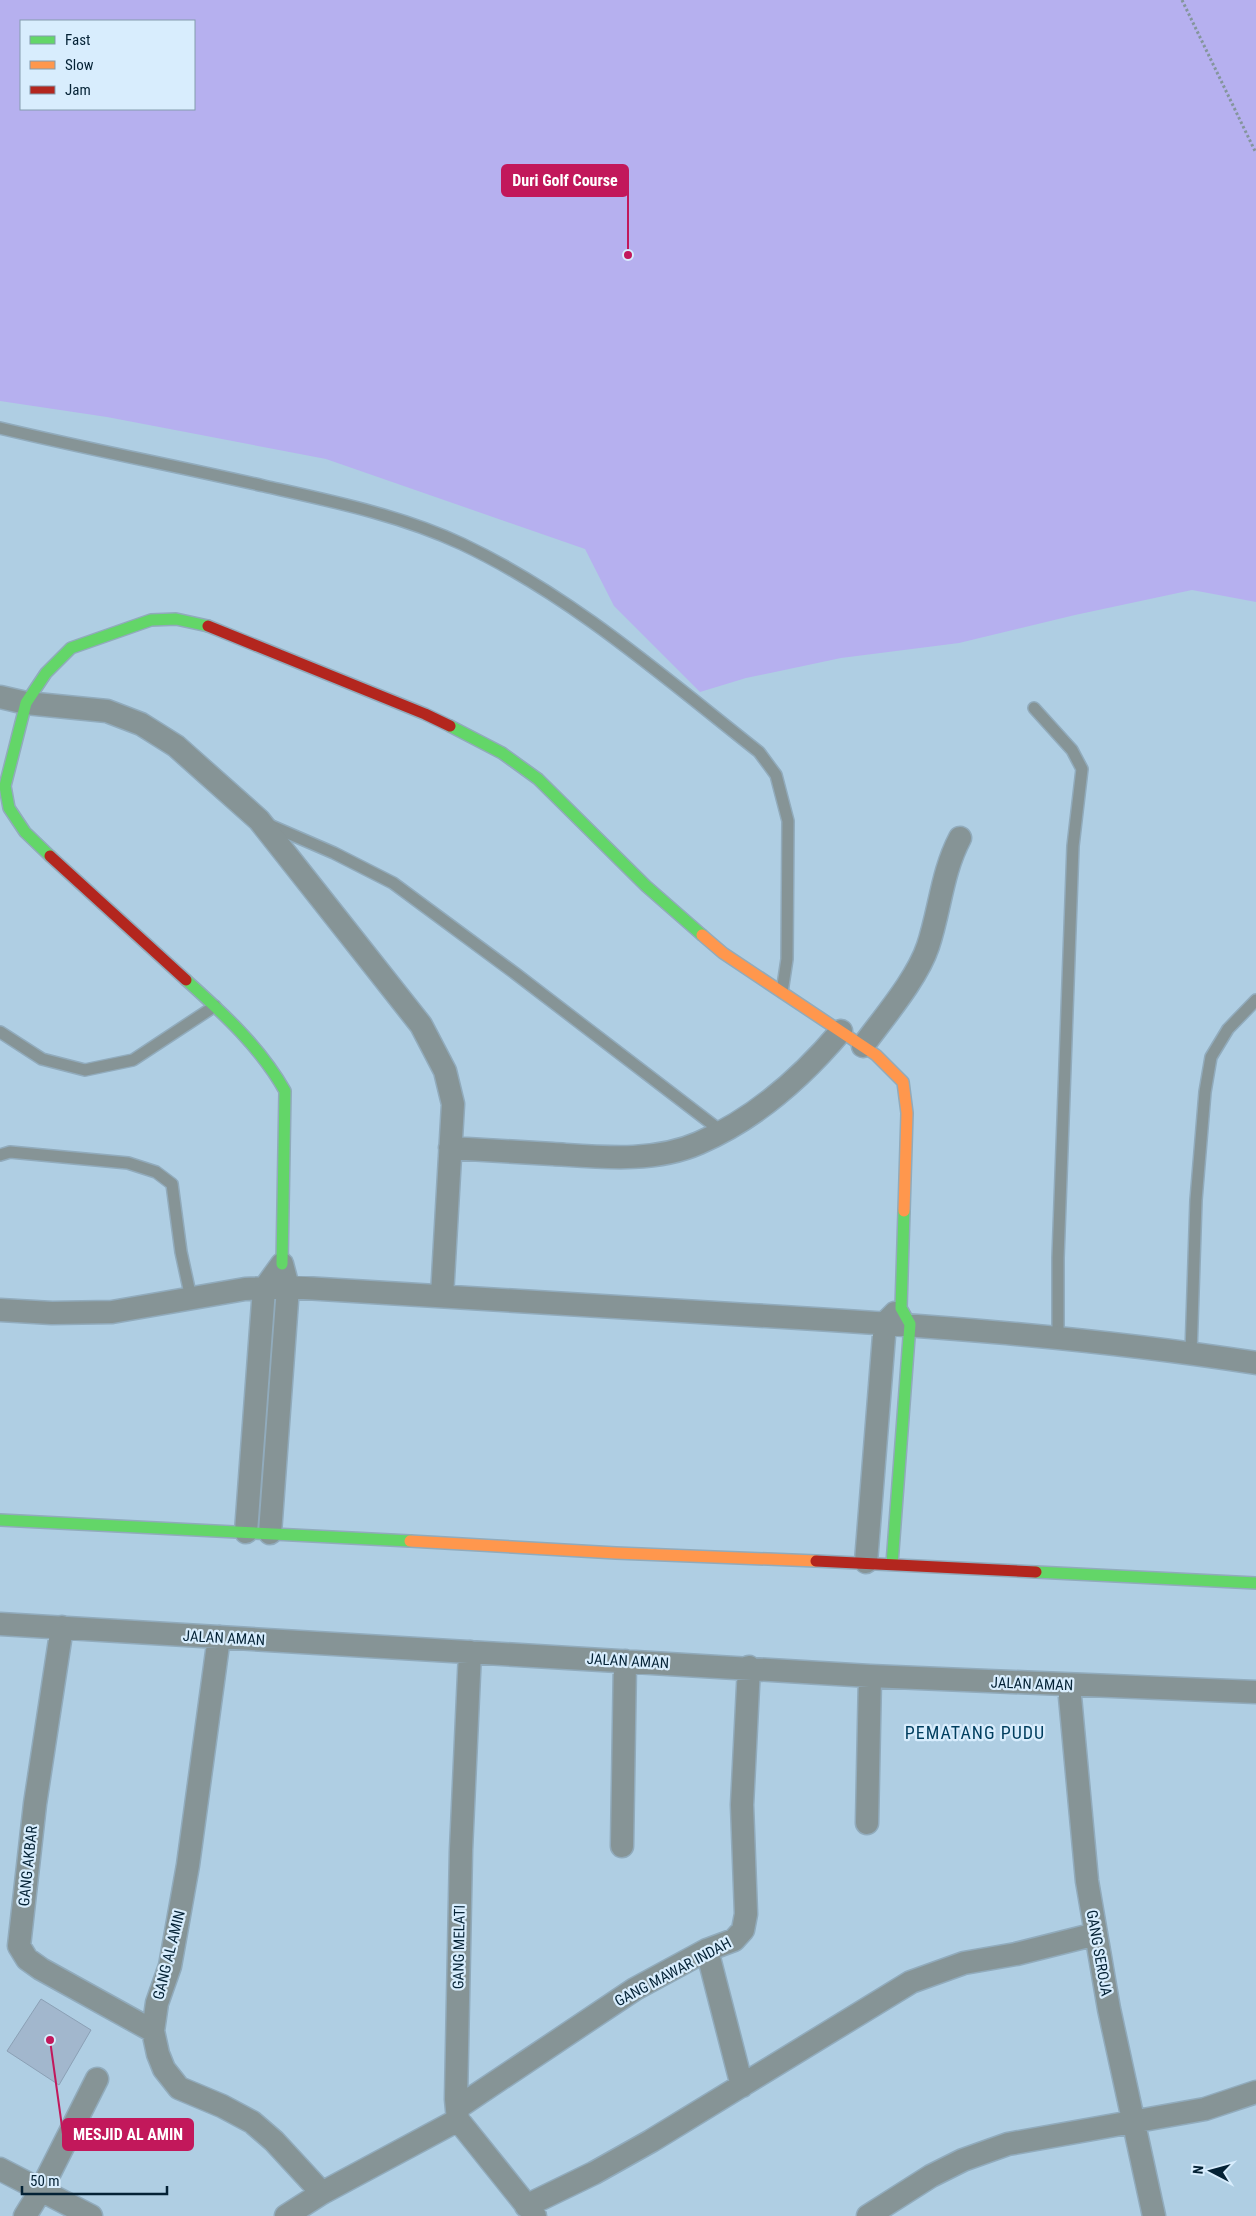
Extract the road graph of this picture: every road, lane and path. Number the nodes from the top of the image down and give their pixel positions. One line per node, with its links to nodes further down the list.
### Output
1 (1182, 0): 2 (path)
2 (1256, 153)
3 (0, 428): 9 (lane)
4 (0, 697): 5 (street)
5 (26, 703): 7 (street); 9 (street); 11 (street)
6 (1034, 708): 25 (lane)
7 (259, 820): 15 (lane); 16 (street)
8 (960, 838): 14 (street)
9 (782, 992): 12 (street)
10 (1256, 1000): 26 (lane)
11 (215, 1006): 13 (lane); 18 (street)
12 (841, 1031): 14 (street); 15 (street)
13 (0, 1032)
14 (863, 1046): 24 (street)
15 (721, 1131): 16 (street)
16 (450, 1148): 21 (street)
17 (0, 1155): 22 (lane)
18 (282, 1264): 19 (street); 20 (street)
19 (288, 1288): 20 (street); 21 (street); 30 (street)
20 (264, 1290): 22 (street); 29 (street)
21 (442, 1296): 24 (street)
22 (191, 1298): 23 (street)
23 (0, 1310)
24 (899, 1318): 25 (street); 31 (street); 32 (street)
25 (1058, 1337): 26 (street)
26 (1191, 1353): 27 (street)
27 (1256, 1363)
28 (0, 1520): 29 (street)
29 (246, 1532): 30 (street)
30 (270, 1533): 31 (street)
31 (866, 1562): 32 (street)
32 (892, 1564): 33 (street)
33 (1256, 1583)
34 (0, 1624): 35 (street, JALAN AMAN)
35 (62, 1627): 36 (street, JALAN AMAN); 47 (street, GANG AKBAR)
36 (219, 1637): 37 (street, JALAN AMAN); 47 (street, GANG AL AMIN)
37 (470, 1652): 38 (street, JALAN AMAN); 51 (street, GANG MELATI)
38 (625, 1662): 39 (street, JALAN AMAN); 44 (street)
39 (749, 1667): 40 (street, JALAN AMAN); 46 (street, GANG MAWAR INDAH)
40 (870, 1676): 41 (street, JALAN AMAN); 43 (street)
41 (1069, 1686): 42 (street, JALAN AMAN); 45 (street, GANG SEROJA)
42 (1256, 1692)
43 (867, 1823)
44 (622, 1846)
45 (1096, 1934): 49 (street); 52 (street, GANG SEROJA)
46 (707, 1950): 49 (street); 51 (street, GANG MAWAR INDAH)
47 (153, 2031): 55 (street, GANG AL AMIN)
48 (97, 2079): 54 (street)
49 (742, 2086): 56 (street)
50 (1256, 2092): 52 (street)
51 (457, 2114): 55 (street, GANG MAWAR INDAH); 56 (street)
52 (1133, 2122): 60 (street); 61 (street, GANG SEROJA)
53 (0, 2169): 54 (street)
54 (41, 2190): 57 (street); 58 (street)
55 (322, 2193): 59 (street, GANG MAWAR INDAH)
56 (531, 2211)
57 (25, 2216)
58 (91, 2216)
59 (286, 2216)
60 (868, 2216)
61 (1154, 2216)

